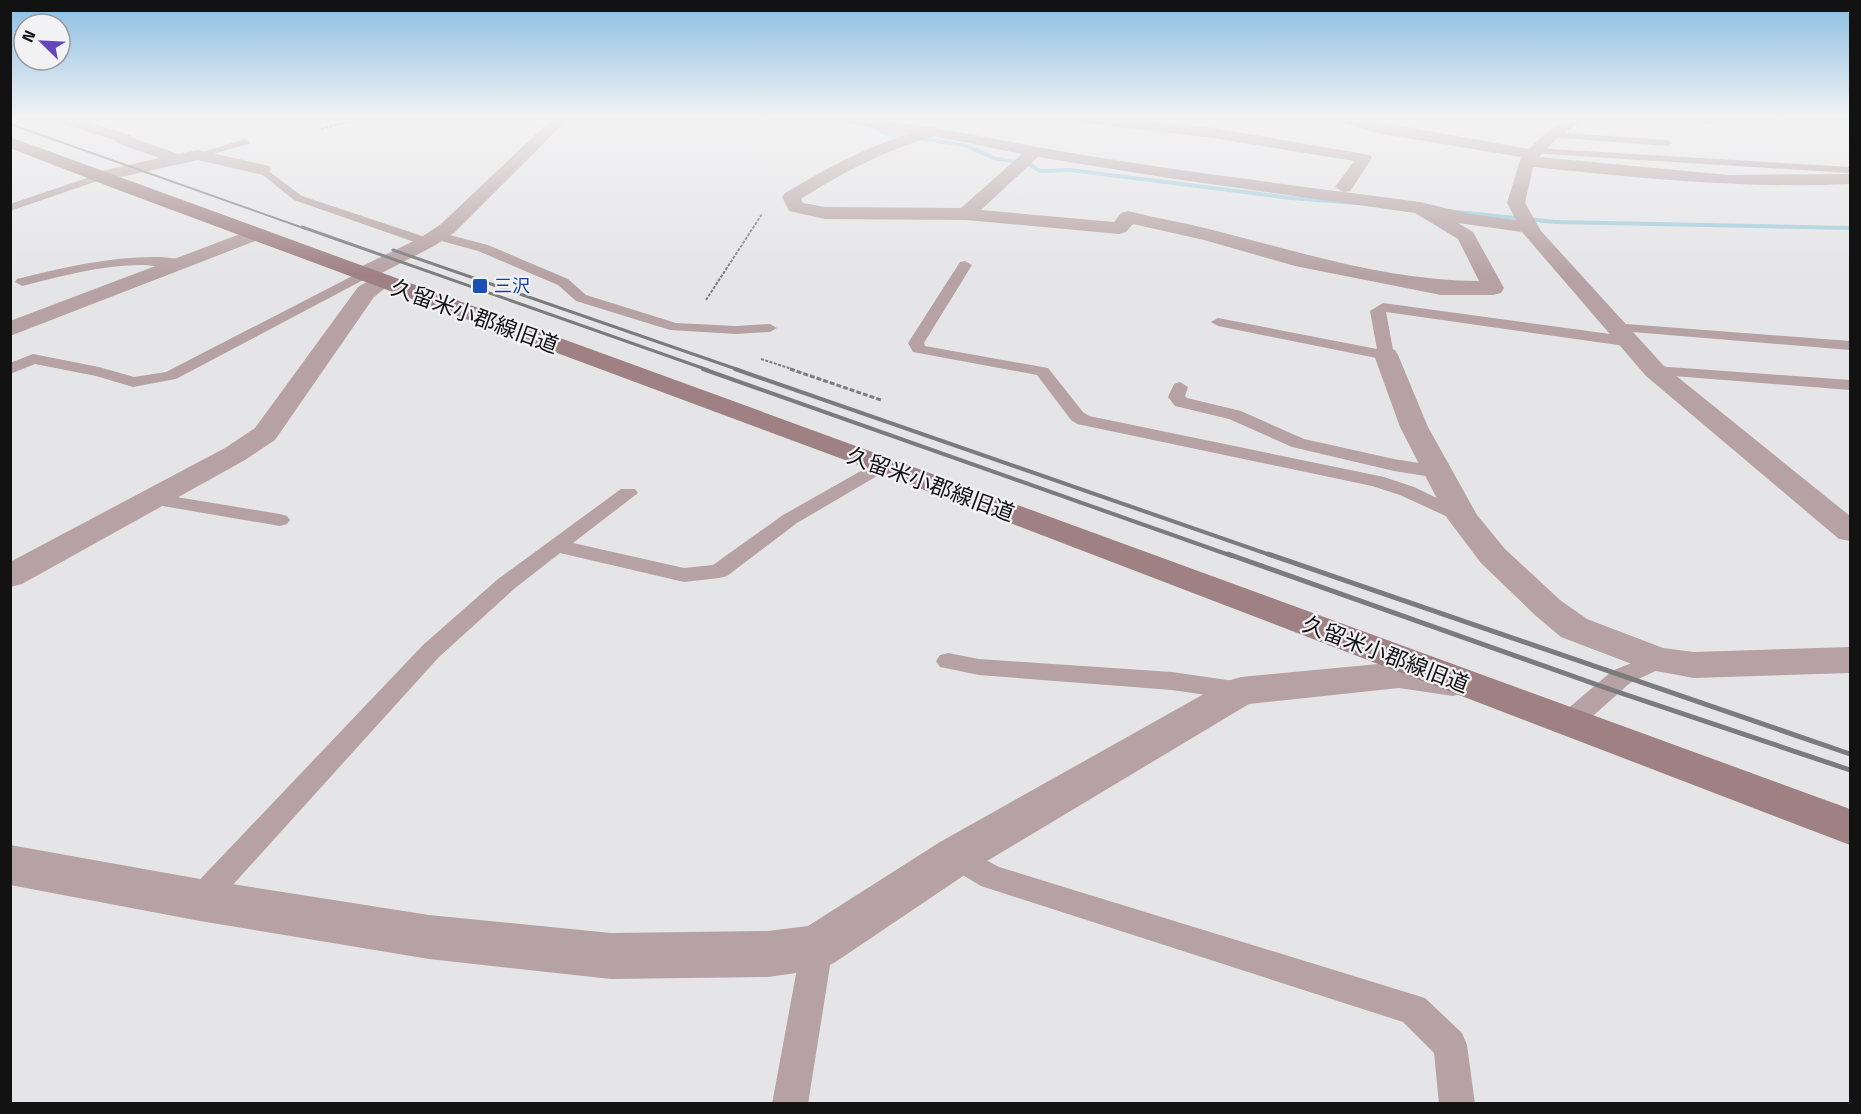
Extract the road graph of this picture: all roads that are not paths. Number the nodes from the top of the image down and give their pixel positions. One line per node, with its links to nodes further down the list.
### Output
1 (84, 171): 13 (street, 久留米小郡線旧道)
2 (125, 171): 13 (street)
3 (264, 171): 22 (lane)
4 (506, 171): 22 (street)
5 (834, 171): 19 (street)
6 (1013, 171): 19 (street)
7 (1150, 171): 12 (street)
8 (1173, 171): 12 (street)
9 (1355, 171): 15 (street)
10 (1526, 171): 20 (street)
11 (1631, 171): 14 (street)
12 (1170, 174): 16 (street); 18 (street)
13 (99, 177): 17 (lane); 21 (street, 久留米小郡線旧道)
14 (1851, 179)
15 (1344, 187)
16 (1158, 189)
17 (10, 208)
18 (1420, 208): 19 (street); 20 (street)
19 (966, 214)
20 (1529, 227): 30 (street)
21 (256, 234): 23 (street); 25 (street, 久留米小郡線旧道)
22 (433, 239): 25 (street); 28 (lane)
23 (181, 263): 26 (lane); 29 (street)
24 (965, 265): 41 (lane)
25 (372, 278): 33 (lane); 37 (street, 久留米小郡線旧道); 40 (street)
26 (22, 282)
27 (1218, 322): 32 (lane)
28 (770, 328)
29 (10, 329)
30 (1619, 334): 31 (lane); 32 (lane); 34 (street)
31 (1851, 346)
32 (1386, 355): 38 (street)
33 (10, 369)
34 (1654, 371): 35 (lane); 43 (street)
35 (1851, 385)
36 (1180, 387): 38 (lane)
37 (882, 465): 44 (lane); 49 (street, 久留米小郡線旧道)
38 (1438, 472): 41 (street)
39 (628, 493): 44 (lane)
40 (152, 499): 42 (lane); 45 (street)
41 (1463, 518): 46 (street)
42 (280, 520)
43 (1851, 532)
44 (556, 546): 55 (lane)
45 (10, 576)
46 (1658, 660): 47 (street); 51 (lane)
47 (1851, 660)
48 (948, 661): 50 (lane)
49 (1461, 683): 50 (street); 51 (street, 久留米小郡線旧道)
50 (1241, 691): 53 (street)
51 (1567, 724): 52 (street, 久留米小郡線旧道)
52 (1851, 827)
53 (956, 856): 56 (street); 58 (lane)
54 (10, 865): 55 (street)
55 (200, 900): 56 (street)
56 (817, 947): 57 (lane)
57 (790, 1104)
58 (1457, 1104)

